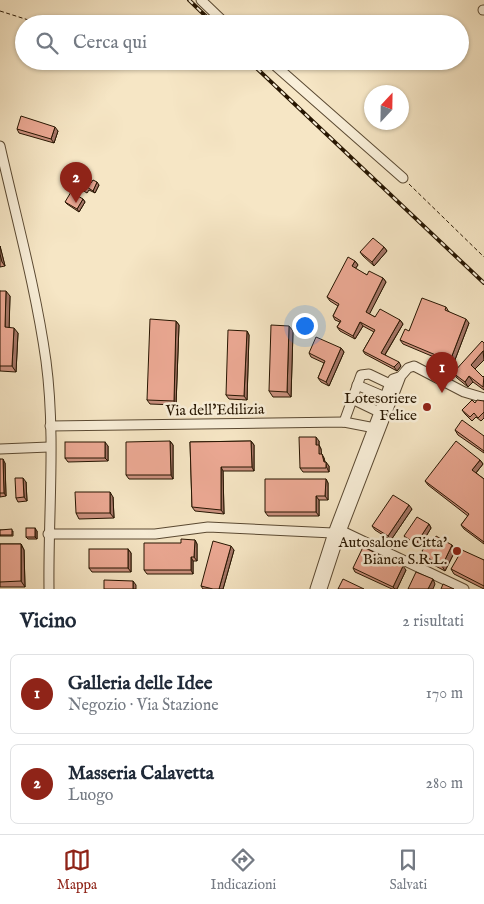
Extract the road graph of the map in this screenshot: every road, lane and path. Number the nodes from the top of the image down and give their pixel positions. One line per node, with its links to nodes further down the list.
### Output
1 (200, 0): 3 (street)
2 (0, 11): 4 (path)
3 (216, 15)
4 (15, 16)
5 (280, 70): 7 (street)
6 (0, 146): 17 (street)
7 (403, 178): 8 (path)
8 (484, 257)
9 (401, 376): 10 (street); 13 (street); 18 (street)
10 (390, 384): 11 (street); 12 (street)
11 (357, 385): 12 (street); 14 (street)
12 (385, 397): 15 (street)
13 (484, 398)
14 (352, 399): 15 (street); 16 (street)
15 (379, 412): 18 (street)
16 (344, 422): 17 (street, Via dell'Edilizia); 18 (street, Via dell'Edilizia)
17 (50, 426): 19 (street)
18 (377, 428): 21 (street)
19 (49, 448): 20 (street); 22 (street)
20 (0, 449)
21 (337, 532): 22 (street); 23 (street); 25 (street); 26 (street)
22 (48, 534): 24 (street)
23 (443, 585): 27 (street)
24 (49, 589)
25 (315, 589)
26 (322, 589)
27 (464, 589)

